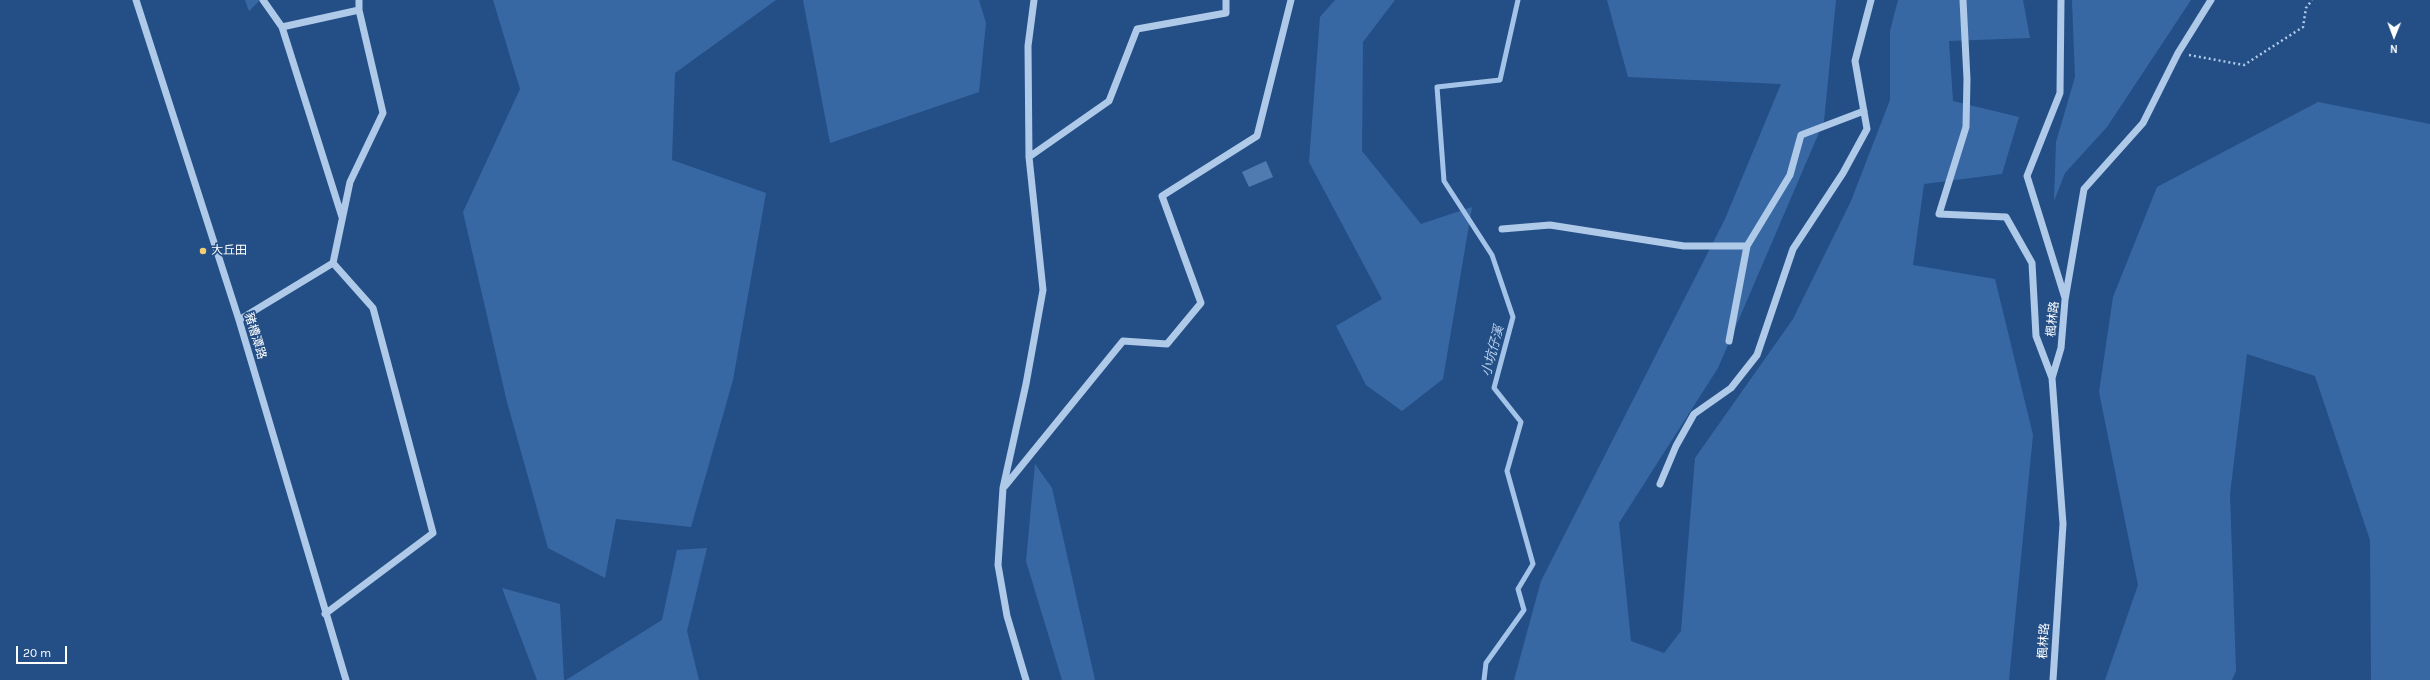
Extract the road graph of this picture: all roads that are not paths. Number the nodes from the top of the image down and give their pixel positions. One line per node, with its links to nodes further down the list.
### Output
1 (136, 0): 20 (street, 豬槽潭路)
2 (264, 0): 12 (street)
3 (359, 0): 11 (street)
4 (1034, 0): 14 (street)
5 (1226, 0): 14 (street)
6 (1291, 0): 24 (street)
7 (1871, 0): 13 (street)
8 (1963, 0): 22 (street)
9 (2061, 0): 19 (street)
10 (2211, 0): 19 (street, 楓林路)
11 (359, 10): 12 (street); 15 (street)
12 (282, 27): 15 (street)
13 (1864, 111): 17 (street); 23 (street)
14 (1029, 157): 24 (street)
15 (342, 220): 18 (street)
16 (1502, 229): 17 (street)
17 (1747, 246): 21 (street)
18 (334, 263): 20 (street); 25 (street)
19 (2065, 300): 22 (street, 楓林路)
20 (239, 320): 25 (street, 豬槽潭路)
21 (1729, 341)
22 (2052, 378): 28 (street, 楓林路)
23 (1660, 484)
24 (1003, 488): 27 (street)
25 (325, 614): 26 (street, 豬槽潭路)
26 (346, 680)
27 (1026, 680)
28 (2053, 680)

